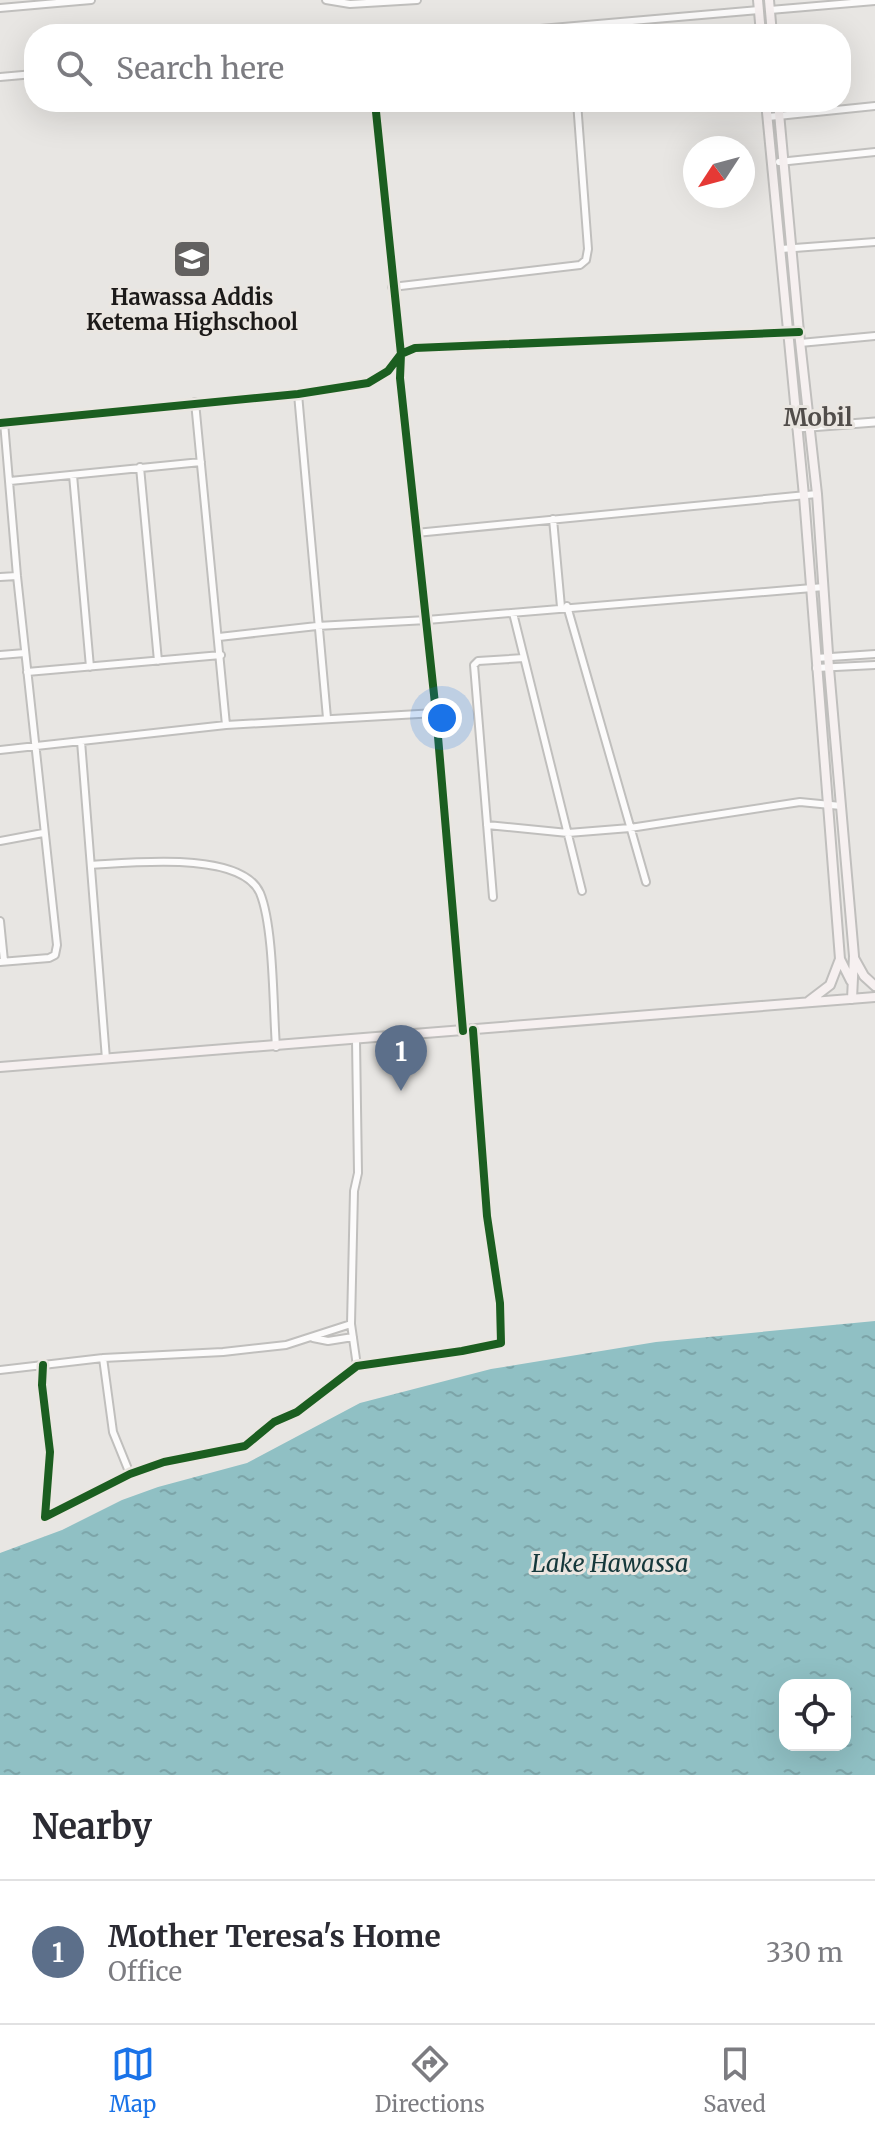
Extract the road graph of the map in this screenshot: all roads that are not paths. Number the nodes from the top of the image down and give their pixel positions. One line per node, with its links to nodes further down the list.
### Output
1 (91, 0): 8 (street)
2 (326, 0): 3 (street)
3 (417, 0)
4 (758, 0): 9 (main road)
5 (875, 1): 6 (street)
6 (856, 2): 7 (street)
7 (770, 5): 9 (street)
8 (0, 8)
9 (759, 10): 10 (street); 11 (main road)
10 (627, 24)
11 (760, 24)
12 (24, 75): 13 (street)
13 (0, 77)
14 (875, 106): 15 (street)
15 (851, 108)
16 (376, 112): 29 (street)
17 (578, 112): 29 (street)
18 (767, 112): 22 (main road)
19 (779, 112): 21 (main road)
20 (817, 112): 21 (street)
21 (779, 116): 22 (street); 24 (main road)
22 (768, 117): 25 (main road)
23 (875, 152): 24 (street)
24 (784, 161): 25 (street); 27 (main road)
25 (773, 162): 28 (main road)
26 (875, 242): 27 (street)
27 (791, 248): 28 (street); 30 (main road)
28 (781, 249): 31 (main road)
29 (392, 287): 34 (street)
30 (799, 332): 31 (street); 33 (main road)
31 (788, 333): 34 (street); 40 (main road)
32 (875, 336): 33 (street)
33 (800, 343): 39 (main road)
34 (401, 354): 35 (street); 50 (street)
35 (298, 394): 36 (street); 58 (street)
36 (195, 402): 38 (street); 41 (street)
37 (875, 422): 39 (street)
38 (2, 423): 44 (street)
39 (811, 427): 40 (street); 45 (main road)
40 (797, 428): 46 (main road)
41 (201, 462): 42 (street); 59 (street)
42 (140, 467): 43 (street); 67 (street)
43 (73, 475): 44 (street); 69 (street)
44 (10, 481): 47 (street)
45 (817, 494): 46 (street); 53 (main road)
46 (804, 496): 49 (street); 54 (main road)
47 (11, 506): 48 (street); 51 (street)
48 (0, 507)
49 (553, 519): 50 (street); 55 (street)
50 (416, 533): 57 (street)
51 (17, 576): 52 (street); 60 (street)
52 (0, 577)
53 (824, 587): 54 (street); 64 (main road)
54 (812, 588): 55 (street); 66 (main road)
55 (564, 607): 56 (street); 82 (street)
56 (513, 613): 57 (street); 65 (street)
57 (427, 620): 58 (street); 73 (street)
58 (317, 626): 59 (street); 74 (street)
59 (219, 637): 63 (street)
60 (25, 653): 62 (street); 72 (street)
61 (875, 654): 64 (street)
62 (0, 655)
63 (221, 655): 67 (street); 75 (street)
64 (828, 657): 66 (street); 71 (main road)
65 (524, 658): 81 (street); 84 (street)
66 (816, 658): 70 (main road)
67 (158, 661): 69 (street)
68 (875, 665): 71 (street)
69 (90, 667): 72 (street)
70 (816, 668): 71 (street); 79 (main road)
71 (829, 668): 80 (main road)
72 (27, 672): 77 (street)
73 (436, 713): 74 (street); 102 (street)
74 (327, 718): 75 (street)
75 (226, 725): 76 (street)
76 (81, 741): 77 (street); 86 (street)
77 (35, 746): 78 (street); 83 (street)
78 (0, 750)
79 (829, 806): 80 (street); 82 (street); 92 (main road)
80 (841, 806): 91 (main road)
81 (487, 825): 84 (street); 89 (street)
82 (630, 828): 84 (street); 87 (street)
83 (43, 833): 85 (street); 95 (street)
84 (568, 833): 88 (street)
85 (0, 841)
86 (91, 865): 104 (street); 105 (street)
87 (646, 882)
88 (582, 891)
89 (493, 897)
90 (0, 921): 95 (street)
91 (851, 925): 92 (main road); 93 (main road)
92 (838, 926): 94 (main road)
93 (854, 956): 96 (main road); 97 (main road)
94 (840, 959): 96 (main road); 100 (main road)
95 (2, 961)
96 (851, 981): 99 (main road)
97 (875, 986)
98 (875, 997): 99 (main road)
99 (852, 999): 100 (main road)
100 (807, 1002): 101 (main road)
101 (473, 1030): 102 (main road); 112 (street)
102 (463, 1031): 103 (main road)
103 (356, 1040): 104 (main road); 107 (street)
104 (276, 1047): 105 (main road)
105 (106, 1059): 106 (main road)
106 (0, 1067)
107 (351, 1324): 108 (street); 109 (street)
108 (353, 1337): 109 (street); 112 (street)
109 (313, 1338): 110 (street)
110 (103, 1358): 111 (street); 114 (street)
111 (43, 1365): 113 (street); 114 (street)
112 (357, 1366): 114 (street)
113 (0, 1370)
114 (130, 1474)

